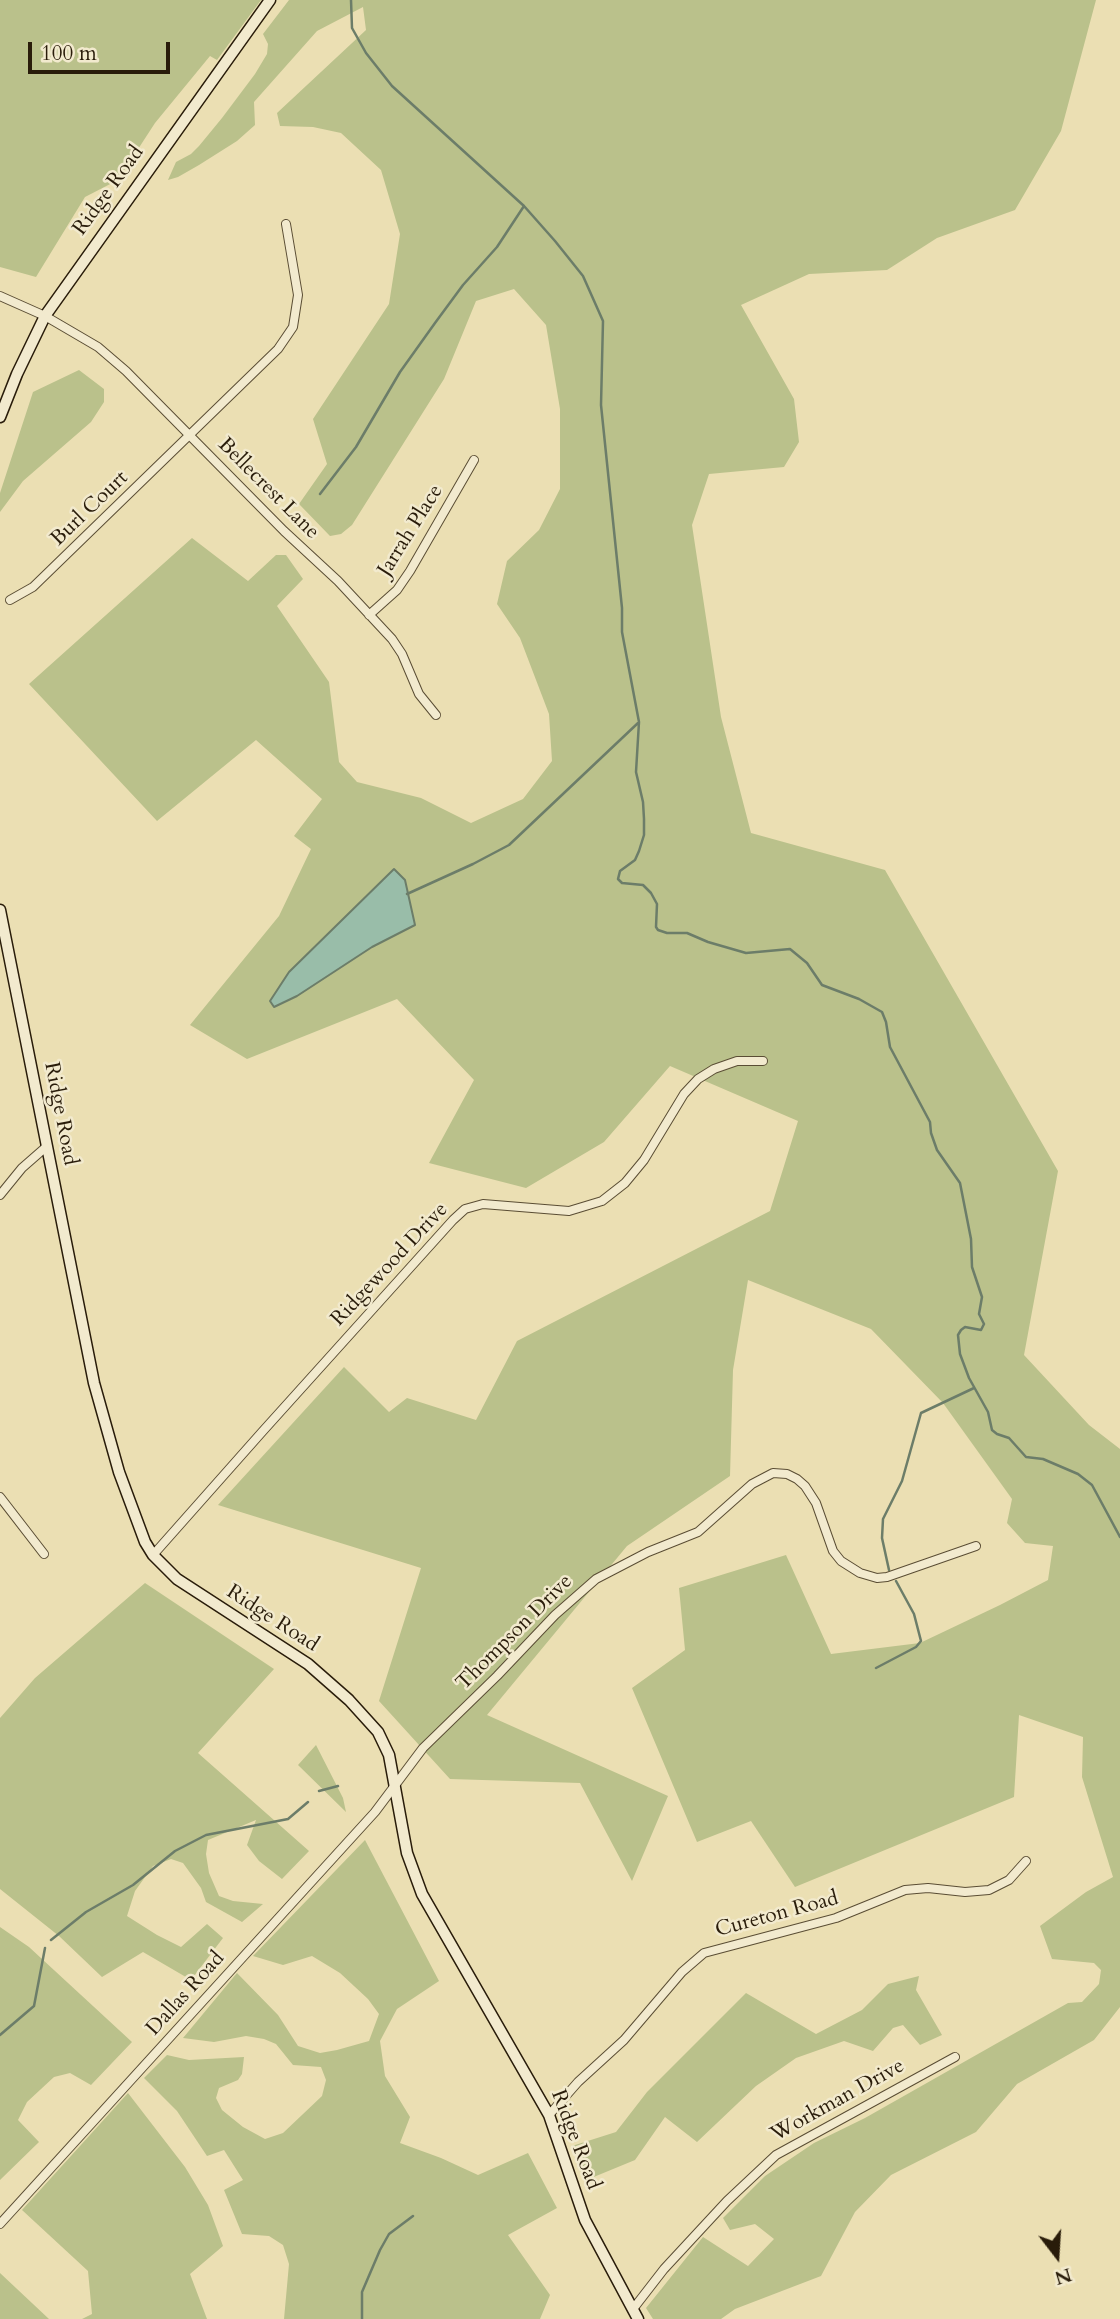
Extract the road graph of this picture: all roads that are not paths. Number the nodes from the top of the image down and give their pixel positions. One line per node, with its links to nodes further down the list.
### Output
1 (270, 0): 4 (street, Ridge Road)
2 (286, 224): 6 (street, Burl Court)
3 (0, 296): 4 (street, Bellecrest Lane)
4 (45, 316): 5 (street, Ridge Road); 6 (street, Bellecrest Lane)
5 (0, 417)
6 (190, 436): 8 (street, Burl Court); 9 (street, Bellecrest Lane)
7 (474, 460): 9 (street, Jarrah Place)
8 (10, 600)
9 (369, 615): 10 (street, Bellecrest Lane)
10 (436, 715)
11 (0, 910): 12 (street, Ridge Road)
12 (2, 932): 14 (street, Ridge Road)
13 (763, 1061): 19 (street, Ridgewood Drive)
14 (47, 1147): 15 (street); 19 (street, Ridge Road)
15 (0, 1195)
16 (0, 1497): 18 (street)
17 (976, 1546): 20 (street, Thompson Drive)
18 (44, 1554)
19 (153, 1555): 20 (street, Ridge Road)
20 (396, 1785): 23 (street, Ridge Road); 24 (street, Dallas Road)
21 (1026, 1861): 23 (street, Cureton Road)
22 (955, 2057): 25 (street, Workman Drive)
23 (548, 2115): 25 (street, Ridge Road)
24 (0, 2224)
25 (636, 2314)

